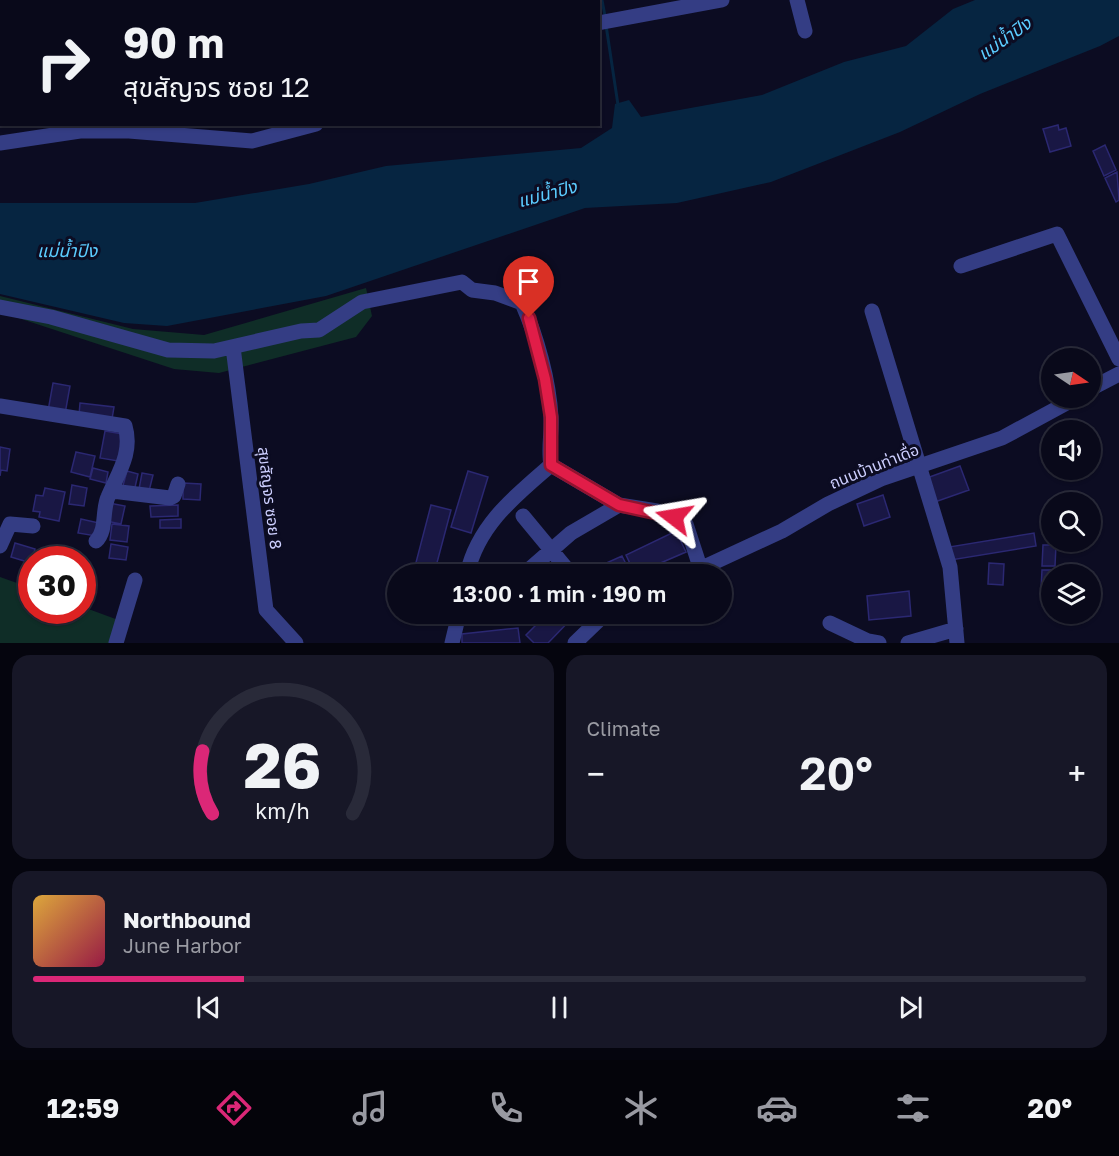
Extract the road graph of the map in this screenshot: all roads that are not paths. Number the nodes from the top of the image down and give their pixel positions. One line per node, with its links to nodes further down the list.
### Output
1 (720, 0): 3 (street)
2 (797, 0): 4 (street)
3 (600, 22)
4 (805, 31)
5 (308, 126): 6 (street)
6 (0, 143)
7 (962, 266): 11 (street)
8 (0, 307): 10 (street)
9 (872, 310): 17 (street)
10 (233, 347): 16 (street); 37 (street, สุขสัญจร ซอย 8)
11 (1119, 359)
12 (1119, 374): 13 (street)
13 (1101, 383)
14 (0, 406): 19 (street)
15 (1058, 408): 17 (street, ถนนบ้านท่าเดื่อ)
16 (551, 465): 20 (street); 26 (street)
17 (917, 466): 30 (street, ถนนบ้านท่าเดื่อ); 35 (street)
18 (178, 484): 19 (street)
19 (112, 491): 23 (street)
20 (619, 505): 25 (street); 29 (street)
21 (523, 516): 25 (street)
22 (33, 526): 24 (street)
23 (96, 541)
24 (0, 546)
25 (552, 550): 27 (street); 28 (street)
26 (470, 564)
27 (536, 564)
28 (563, 564)
29 (694, 564)
30 (711, 564)
31 (135, 580): 36 (street)
32 (830, 622): 40 (street)
33 (457, 624): 38 (street)
34 (593, 624): 39 (street)
35 (956, 636): 41 (street)
36 (116, 643)
37 (296, 643)
38 (452, 643)
39 (575, 643)
40 (879, 643)
41 (908, 643)

